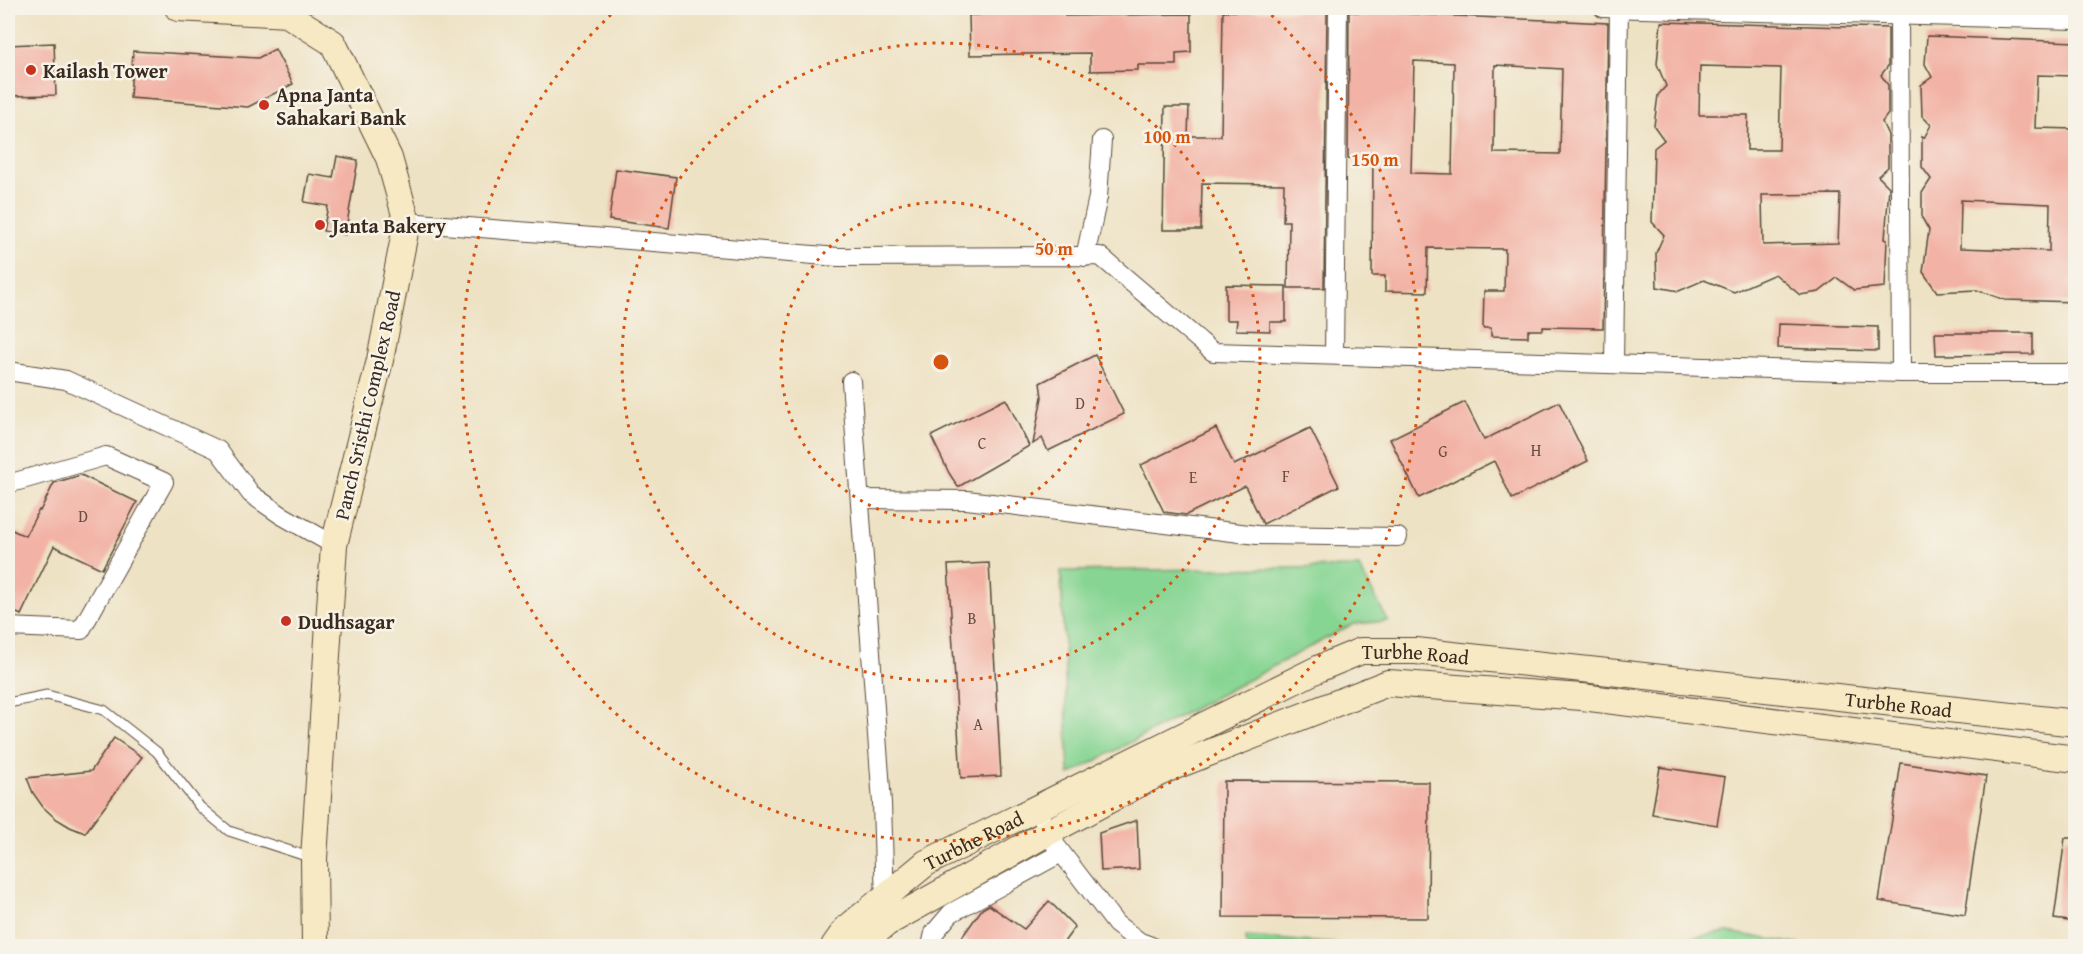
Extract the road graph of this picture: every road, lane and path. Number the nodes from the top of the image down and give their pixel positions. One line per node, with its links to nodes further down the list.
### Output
1 (178, 8): 8 (street, Panch Sristhi Complex Road)
2 (1338, 8): 10 (street)
3 (1603, 8): 4 (street)
4 (1619, 8): 5 (street); 11 (street)
5 (1899, 15): 6 (street); 13 (street)
6 (2076, 20)
7 (1102, 140): 9 (street)
8 (406, 222): 9 (street); 19 (street, Panch Sristhi Complex Road)
9 (1085, 256): 10 (street)
10 (1334, 355): 11 (street)
11 (1614, 364): 13 (street)
12 (8, 370): 19 (street)
13 (1901, 373): 14 (street)
14 (2076, 373)
15 (851, 381): 17 (street)
16 (8, 484): 20 (street)
17 (860, 499): 18 (street); 30 (street)
18 (1398, 537)
19 (334, 545): 29 (street, Panch Sristhi Complex Road)
20 (8, 627)
21 (1361, 651): 22 (street); 24 (street, Turbhe Road); 26 (street, Turbhe Road)
22 (1374, 688): 25 (street); 26 (street)
23 (8, 703): 29 (lane)
24 (2076, 723)
25 (2076, 759)
26 (1157, 760): 27 (street, Turbhe Road); 28 (street)
27 (1036, 808): 28 (street); 30 (street, Turbhe Road)
28 (1055, 842): 30 (street); 34 (street); 35 (street)
29 (314, 859): 31 (street, Panch Sristhi Complex Road)
30 (886, 910): 32 (street, Turbhe Road); 33 (street)
31 (315, 946)
32 (834, 946)
33 (859, 946)
34 (931, 946)
35 (1151, 946)

